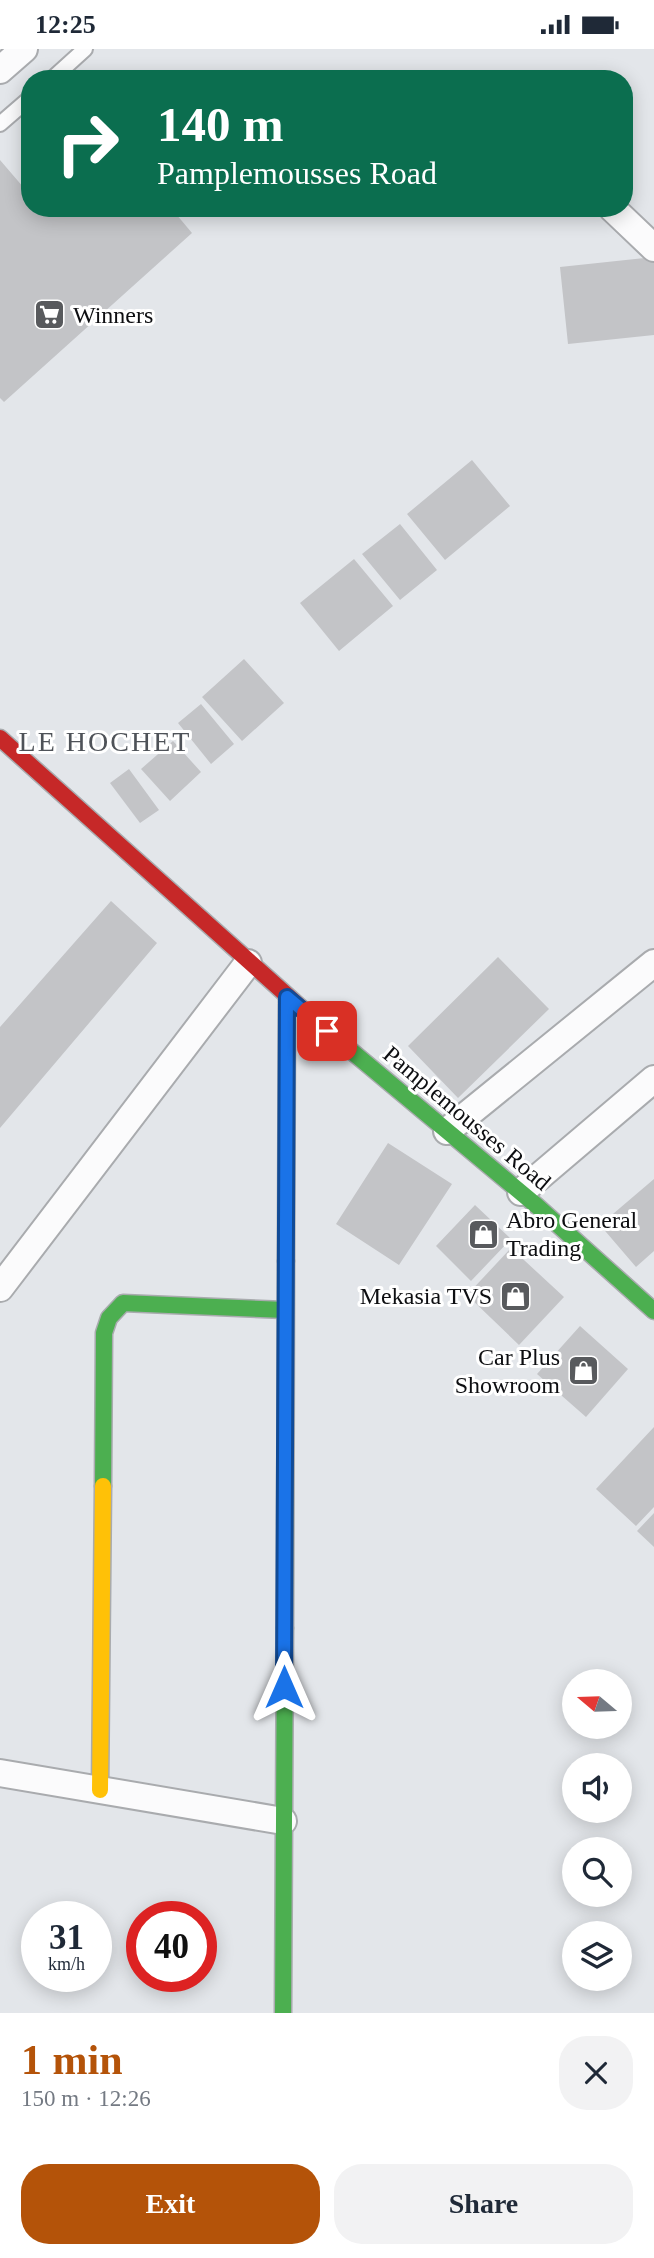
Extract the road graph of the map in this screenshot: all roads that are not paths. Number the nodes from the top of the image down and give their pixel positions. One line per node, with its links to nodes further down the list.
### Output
1 (24, 49): 3 (street)
2 (85, 49): 4 (lane)
3 (0, 70)
4 (62, 70)
5 (21, 106): 6 (lane)
6 (0, 124)
7 (621, 217): 8 (street)
8 (654, 248)
9 (0, 738): 10 (street, Pamplemousses Road)
10 (248, 963): 12 (street, Pamplemousses Road); 16 (street)
11 (654, 963): 14 (street)
12 (287, 997): 14 (street, Pamplemousses Road); 17 (street)
13 (654, 1079): 15 (street)
14 (447, 1131): 15 (street, Pamplemousses Road)
15 (520, 1192): 18 (street, Pamplemousses Road)
16 (0, 1288)
17 (285, 1310): 20 (street); 21 (street)
18 (654, 1311)
19 (0, 1773): 20 (street)
20 (100, 1790): 21 (street)
21 (284, 1821): 22 (street)
22 (283, 2013)

